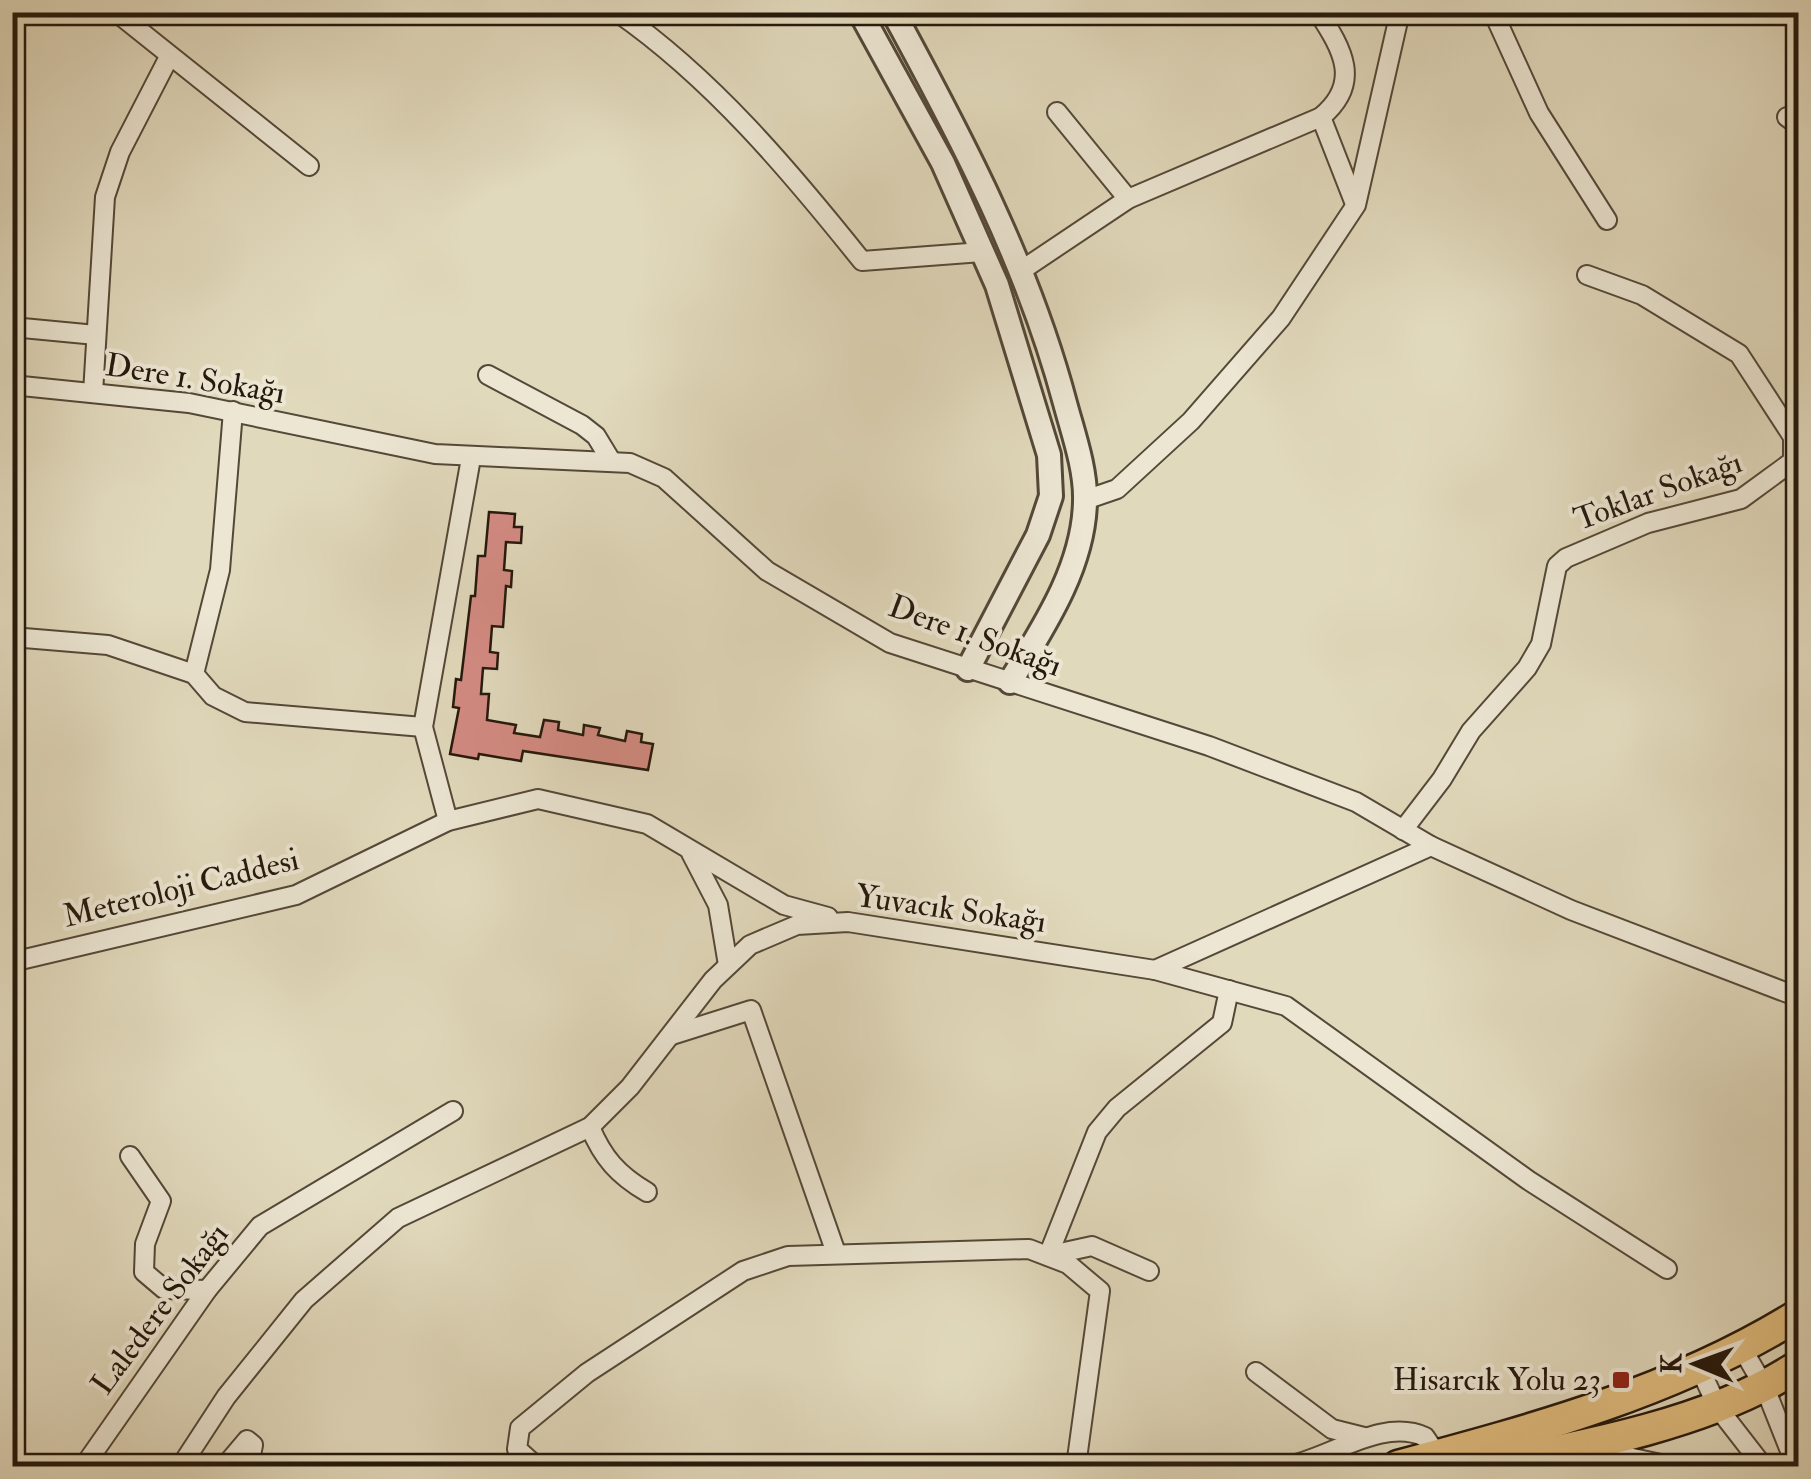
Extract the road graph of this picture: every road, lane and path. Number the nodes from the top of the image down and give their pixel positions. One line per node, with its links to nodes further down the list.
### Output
1 (116, 12): 8 (street)
2 (617, 12): 15 (street)
3 (860, 12): 15 (street)
4 (893, 12): 16 (street)
5 (1318, 12): 10 (street)
6 (1400, 12): 13 (street)
7 (1492, 12): 14 (street)
8 (169, 57): 11 (street); 19 (street)
9 (1057, 112): 12 (street)
10 (1321, 117): 12 (street); 13 (street)
11 (309, 166)
12 (1128, 199): 16 (street)
13 (1356, 204): 26 (street)
14 (1607, 220)
15 (982, 252): 28 (street)
16 (1022, 270): 26 (street)
17 (1587, 275): 33 (street, Toklar Sokağı)
18 (12, 327): 19 (street)
19 (96, 335): 22 (street)
20 (488, 375): 25 (street)
21 (12, 386): 22 (street, Dere 1. Sokağı)
22 (93, 393): 23 (street, Dere 1. Sokağı)
23 (233, 411): 24 (street, Dere 1. Sokağı); 29 (street)
24 (472, 458): 25 (street, Dere 1. Sokağı); 31 (street)
25 (610, 459): 28 (street, Dere 1. Sokağı)
26 (1085, 500): 30 (street)
27 (12, 637): 29 (street)
28 (968, 668): 30 (street, Dere 1. Sokağı)
29 (194, 674): 31 (street)
30 (1010, 682): 33 (street, Dere 1. Sokağı)
31 (422, 727): 32 (street)
32 (448, 822): 35 (street, Meteroloji Caddesi); 37 (street, Meteroloji Caddesi)
33 (1403, 830): 34 (street, Dere 1. Sokağı)
34 (1430, 846): 39 (street); 41 (street, Dere 1. Sokağı)
35 (689, 851): 36 (street, Meteroloji Caddesi); 38 (street)
36 (848, 922): 38 (street, Yuvacık Sokağı); 39 (street, Yuvacık Sokağı)
37 (12, 962)
38 (728, 965): 42 (street, Yuvacık Sokağı)
39 (1155, 970): 40 (street, Yuvacık Sokağı)
40 (1229, 990): 48 (street); 49 (street, Yuvacık Sokağı)
41 (1798, 996)
42 (671, 1036): 44 (street, Yuvacık Sokağı); 47 (street)
43 (453, 1111): 51 (street, Laledere Sokağı)
44 (590, 1127): 46 (street); 63 (street, Yuvacık Sokağı)
45 (130, 1156): 51 (street)
46 (648, 1192)
47 (836, 1253): 48 (street); 66 (street)
48 (1048, 1256): 50 (street); 67 (street)
49 (1667, 1268)
50 (1149, 1271)
51 (207, 1290): 62 (street, Laledere Sokağı)
52 (1798, 1315): 53 (highway)
53 (1743, 1350): 55 (highway); 57 (street)
54 (1798, 1366): 57 (highway)
55 (1700, 1369): 58 (street); 61 (highway)
56 (1256, 1372): 59 (street)
57 (1765, 1388): 58 (highway); 73 (street)
58 (1718, 1408): 60 (highway); 72 (street)
59 (1364, 1437): 61 (street); 68 (street)
60 (1581, 1447): 70 (highway); 71 (street)
61 (1438, 1456): 69 (highway)
62 (84, 1466)
63 (181, 1466)
64 (225, 1466): 65 (street)
65 (249, 1466)
66 (536, 1466)
67 (1076, 1466)
68 (1288, 1466)
69 (1398, 1466)
70 (1479, 1466)
71 (1670, 1466)
72 (1763, 1466)
73 (1796, 1466)

